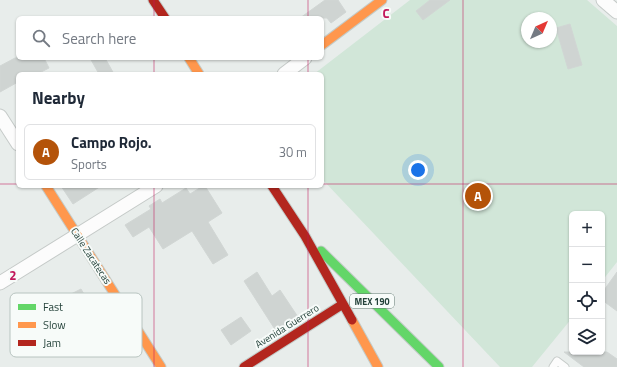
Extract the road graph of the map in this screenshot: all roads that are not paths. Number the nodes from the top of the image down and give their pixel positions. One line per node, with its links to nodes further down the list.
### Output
1 (153, 0): 5 (main road)
2 (382, 0): 6 (main road)
3 (603, 0): 4 (street)
4 (617, 12)
5 (163, 16)
6 (324, 44)
7 (191, 60): 9 (main road)
8 (302, 60): 10 (street)
9 (199, 72)
10 (287, 72)
11 (2, 122): 12 (street)
12 (16, 141)
13 (47, 188): 16 (main road, Calle Zacatecas)
14 (153, 188): 16 (street)
15 (273, 188): 17 (main road, MEX 190)
16 (77, 235): 18 (street); 19 (main road, Calle Zacatecas)
17 (305, 236): 20 (main road, MEX 190); 25 (main road, MEX 190)
18 (0, 282)
19 (114, 293)
20 (343, 304): 23 (main road, Avenida Guerrero); 24 (main road, MEX 190)
21 (142, 337): 22 (main road, Calle Zacatecas)
22 (161, 367)
23 (244, 367)
24 (378, 367)
25 (439, 367)
26 (553, 367): 27 (lane)
27 (565, 367)

